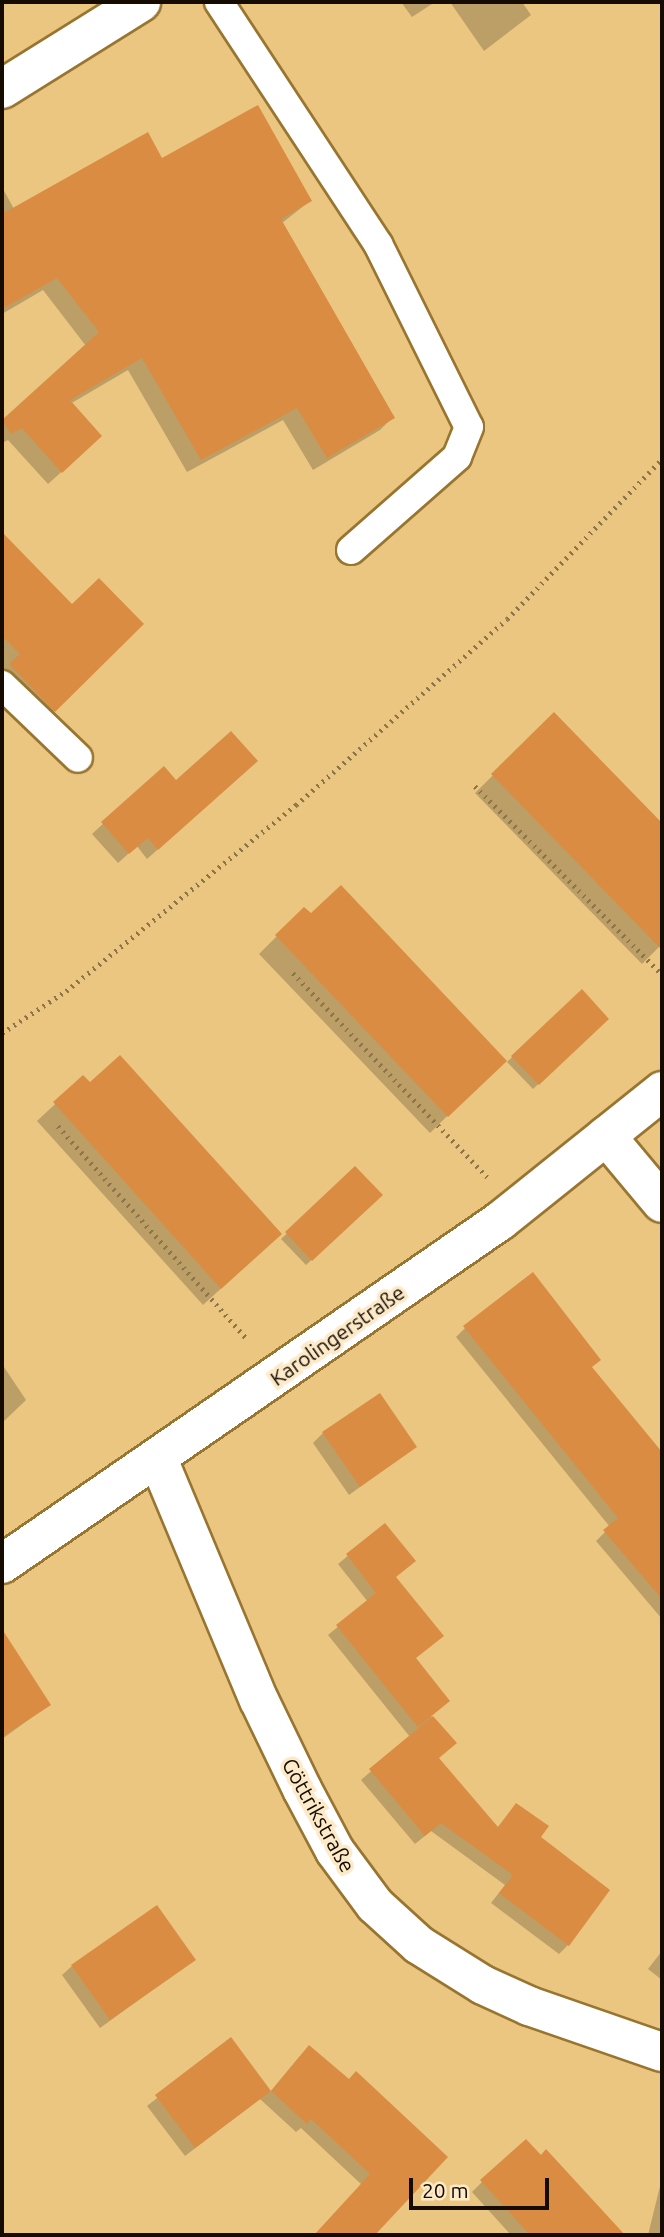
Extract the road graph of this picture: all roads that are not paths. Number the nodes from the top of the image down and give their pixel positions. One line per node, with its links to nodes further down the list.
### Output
1 (141, 2): 3 (street)
2 (219, 2): 4 (lane)
3 (2, 89)
4 (351, 550)
5 (2, 685): 6 (lane)
6 (78, 758)
7 (662, 1091): 8 (street, Karolingerstraße)
8 (607, 1136): 9 (street); 10 (street, Karolingerstraße)
9 (662, 1203)
10 (158, 1459): 11 (street, Karolingerstraße); 12 (street, Göttrikstraße)
11 (2, 1564)
12 (662, 2052)

